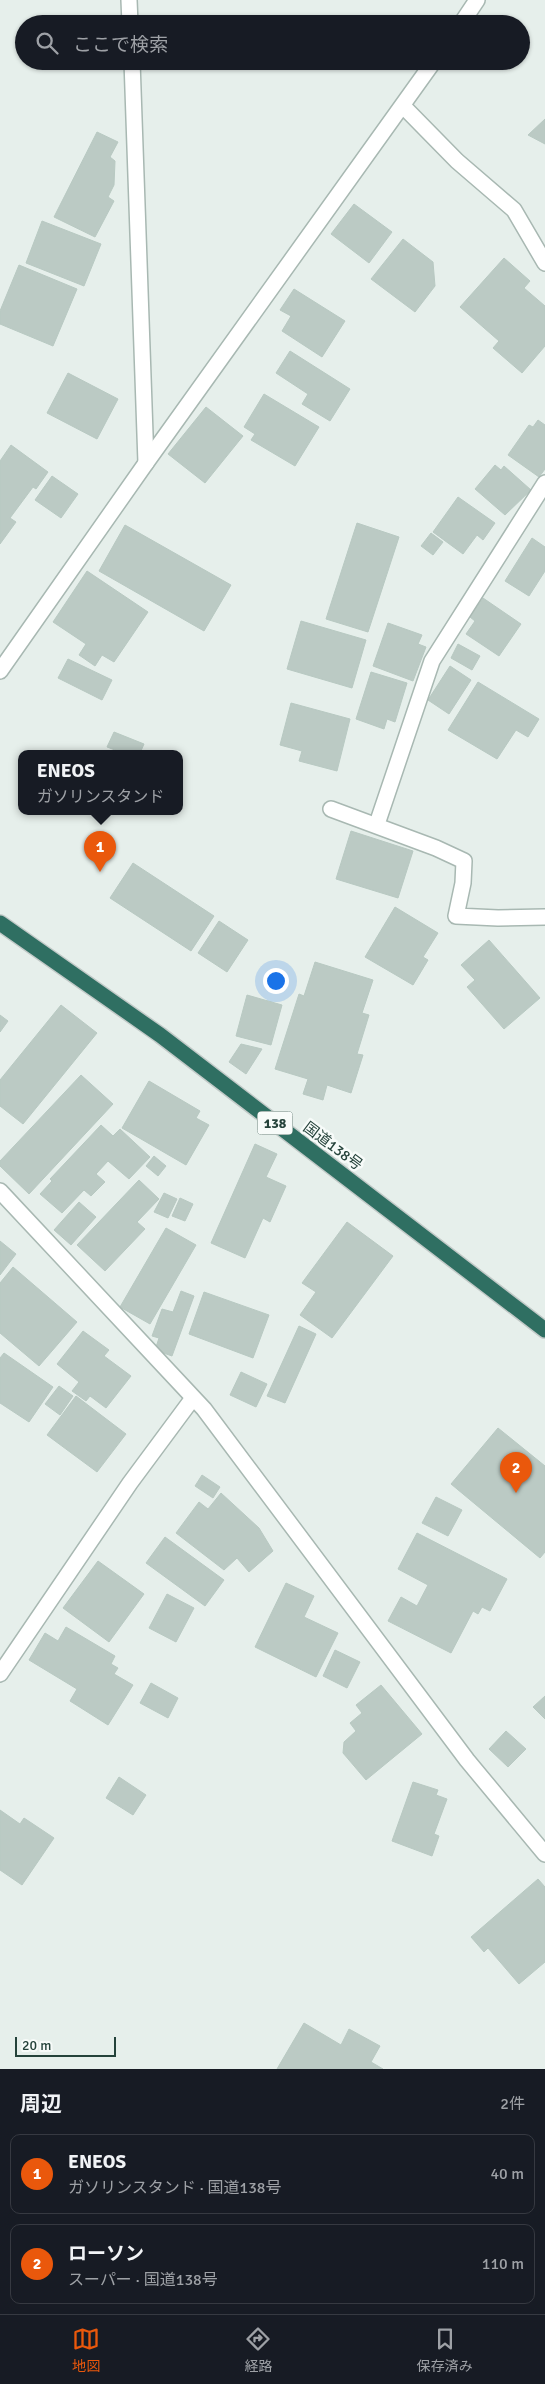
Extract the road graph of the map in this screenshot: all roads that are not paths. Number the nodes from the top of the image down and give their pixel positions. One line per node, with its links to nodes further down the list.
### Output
1 (129, 0): 3 (street)
2 (477, 0): 4 (street)
3 (130, 15)
4 (467, 15)
5 (132, 70): 9 (street)
6 (428, 70): 7 (street)
7 (403, 106): 8 (street); 9 (street)
8 (545, 263)
9 (146, 464): 11 (street)
10 (545, 483): 13 (street)
11 (0, 671)
12 (331, 808): 13 (street)
13 (377, 824): 14 (street)
14 (545, 917)
15 (0, 923): 17 (highway, 国道138号 / 138)
16 (0, 1190): 18 (street)
17 (545, 1330)
18 (193, 1398): 19 (street); 20 (street)
19 (0, 1674)
20 (545, 1854)

